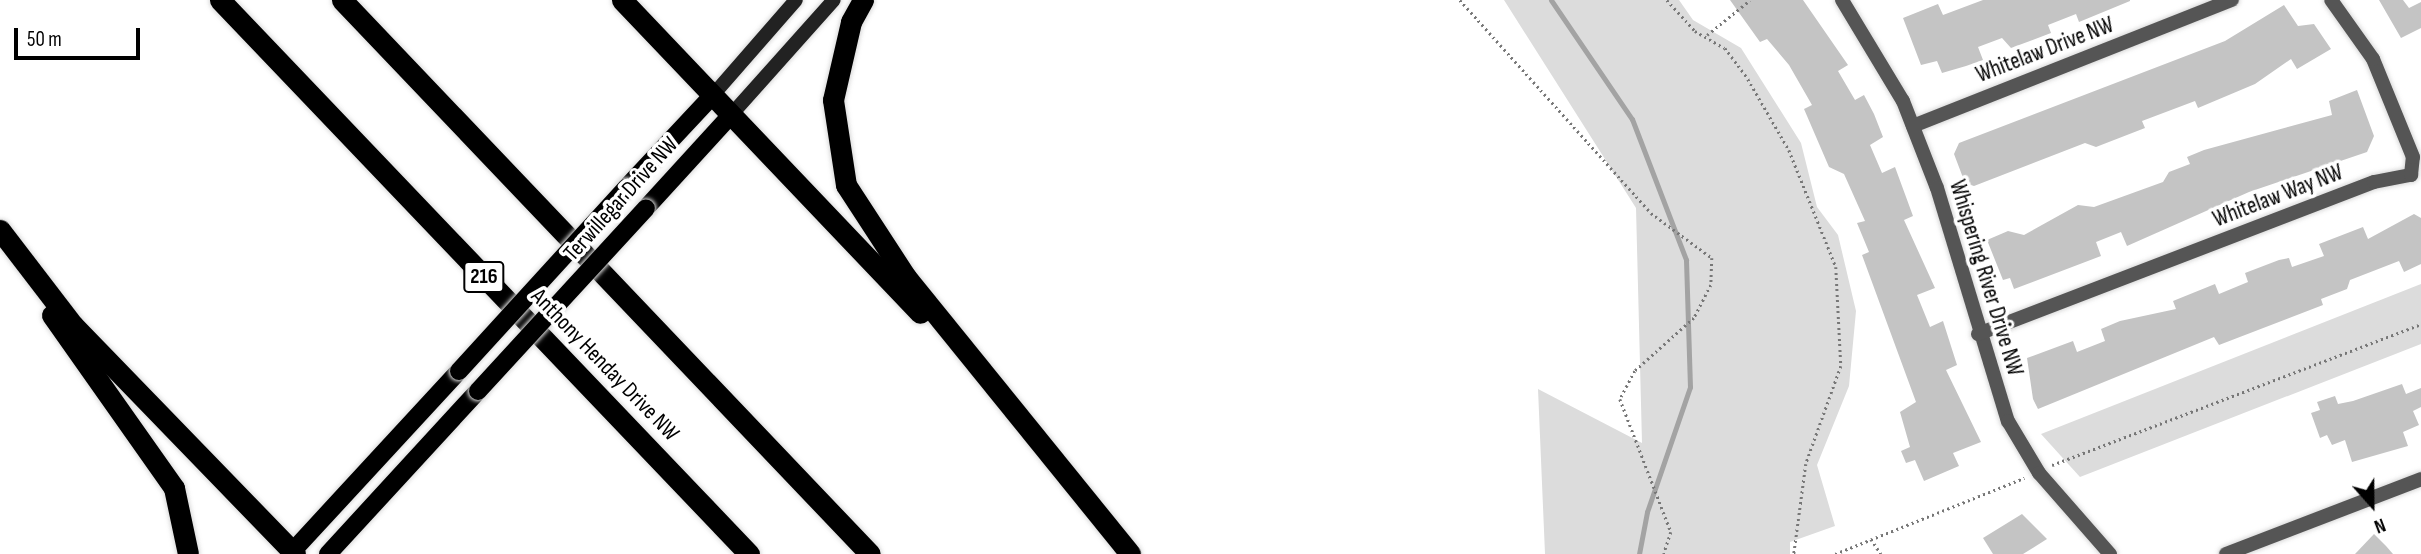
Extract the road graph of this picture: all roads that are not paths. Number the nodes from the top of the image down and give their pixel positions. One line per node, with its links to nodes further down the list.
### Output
1 (220, 0): 21 (highway, Anthony Henday Drive NW / 216)
2 (342, 0): 22 (highway)
3 (622, 0): 10 (highway)
4 (796, 0): 10 (main road, Terwillegar Drive NW)
5 (834, 0): 11 (main road, Terwillegar Drive NW)
6 (863, 0): 16 (highway)
7 (1842, 0): 12 (street, Whispering River Drive NW)
8 (2232, 0): 12 (street, Whitelaw Drive NW)
9 (2331, 0): 15 (street, Whitelaw Way NW)
10 (713, 95): 11 (highway); 18 (main road, Terwillegar Drive NW, bridge)
11 (731, 115): 16 (highway); 20 (main road, Terwillegar Drive NW, bridge)
12 (1913, 126): 15 (street, Whispering River Drive NW)
13 (0, 230): 14 (highway)
14 (18, 256): 18 (highway); 19 (highway)
15 (1978, 334): 24 (street, Whispering River Drive NW)
16 (1030, 429): 23 (highway)
17 (2421, 479): 25 (street)
18 (292, 553)
19 (188, 554)
20 (328, 554)
21 (749, 554)
22 (870, 554)
23 (1130, 554)
24 (2110, 554)
25 (2226, 554)

